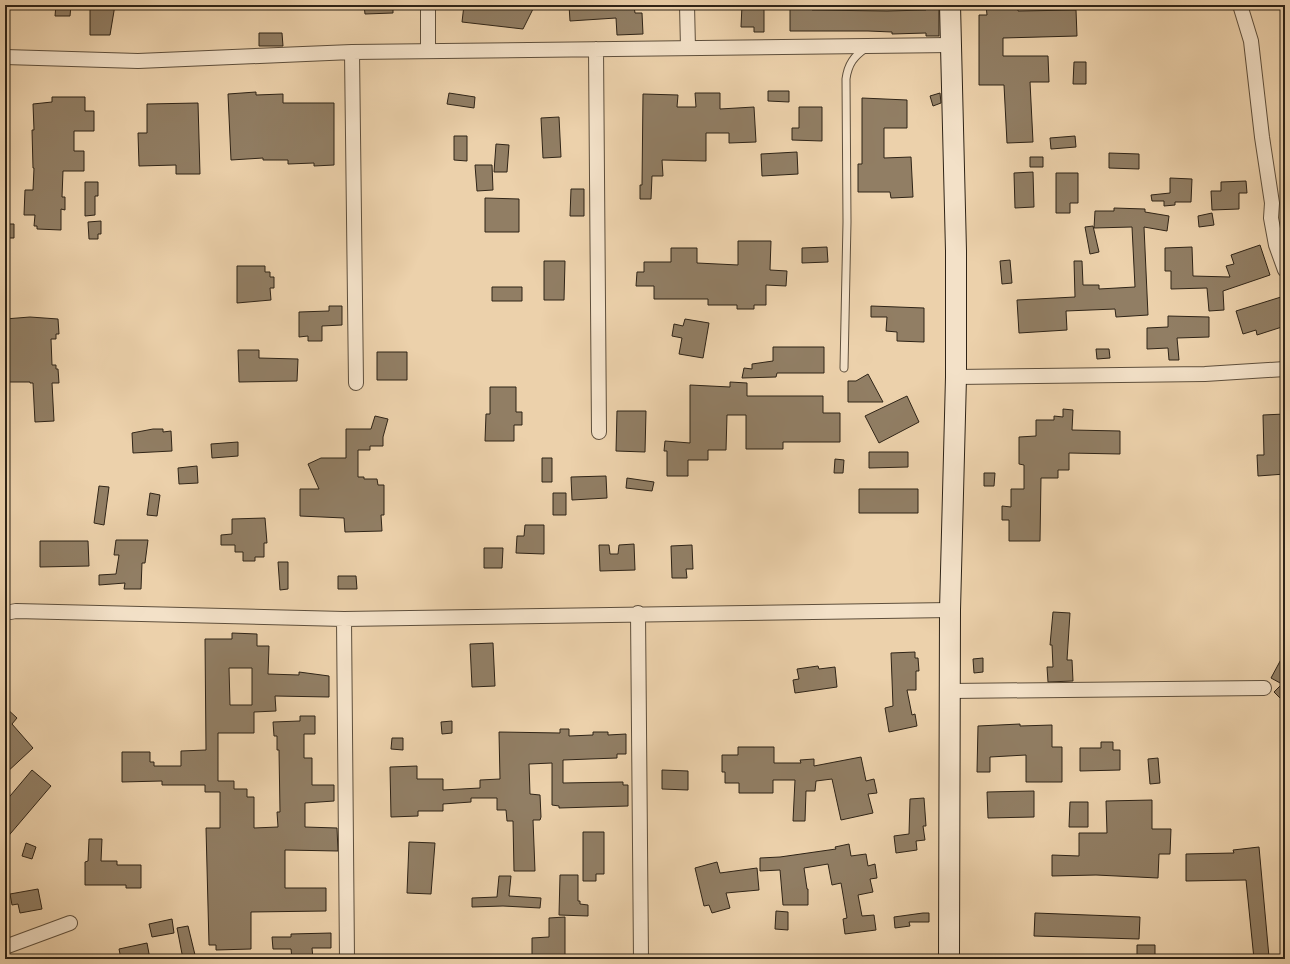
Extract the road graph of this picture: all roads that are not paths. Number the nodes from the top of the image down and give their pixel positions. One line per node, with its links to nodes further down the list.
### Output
1 (428, 5): 9 (street)
2 (688, 5): 7 (street)
3 (950, 5): 5 (street)
4 (1240, 5): 12 (street)
5 (951, 45): 6 (street); 15 (street)
6 (868, 46): 7 (street); 13 (lane)
7 (688, 48): 8 (street)
8 (596, 49): 9 (street); 17 (street)
9 (428, 51): 10 (street)
10 (352, 52): 11 (street); 16 (street)
11 (5, 58)
12 (1285, 270)
13 (844, 368)
14 (1285, 369): 15 (street)
15 (956, 377): 18 (street)
16 (356, 383)
17 (599, 432)
18 (950, 610): 20 (street); 23 (street)
19 (5, 613): 21 (street)
20 (638, 613): 21 (street); 27 (street)
21 (344, 619): 26 (street)
22 (1264, 688): 23 (street)
23 (951, 691): 28 (street)
24 (70, 923): 25 (street)
25 (5, 947)
26 (347, 959)
27 (641, 959)
28 (949, 959)

